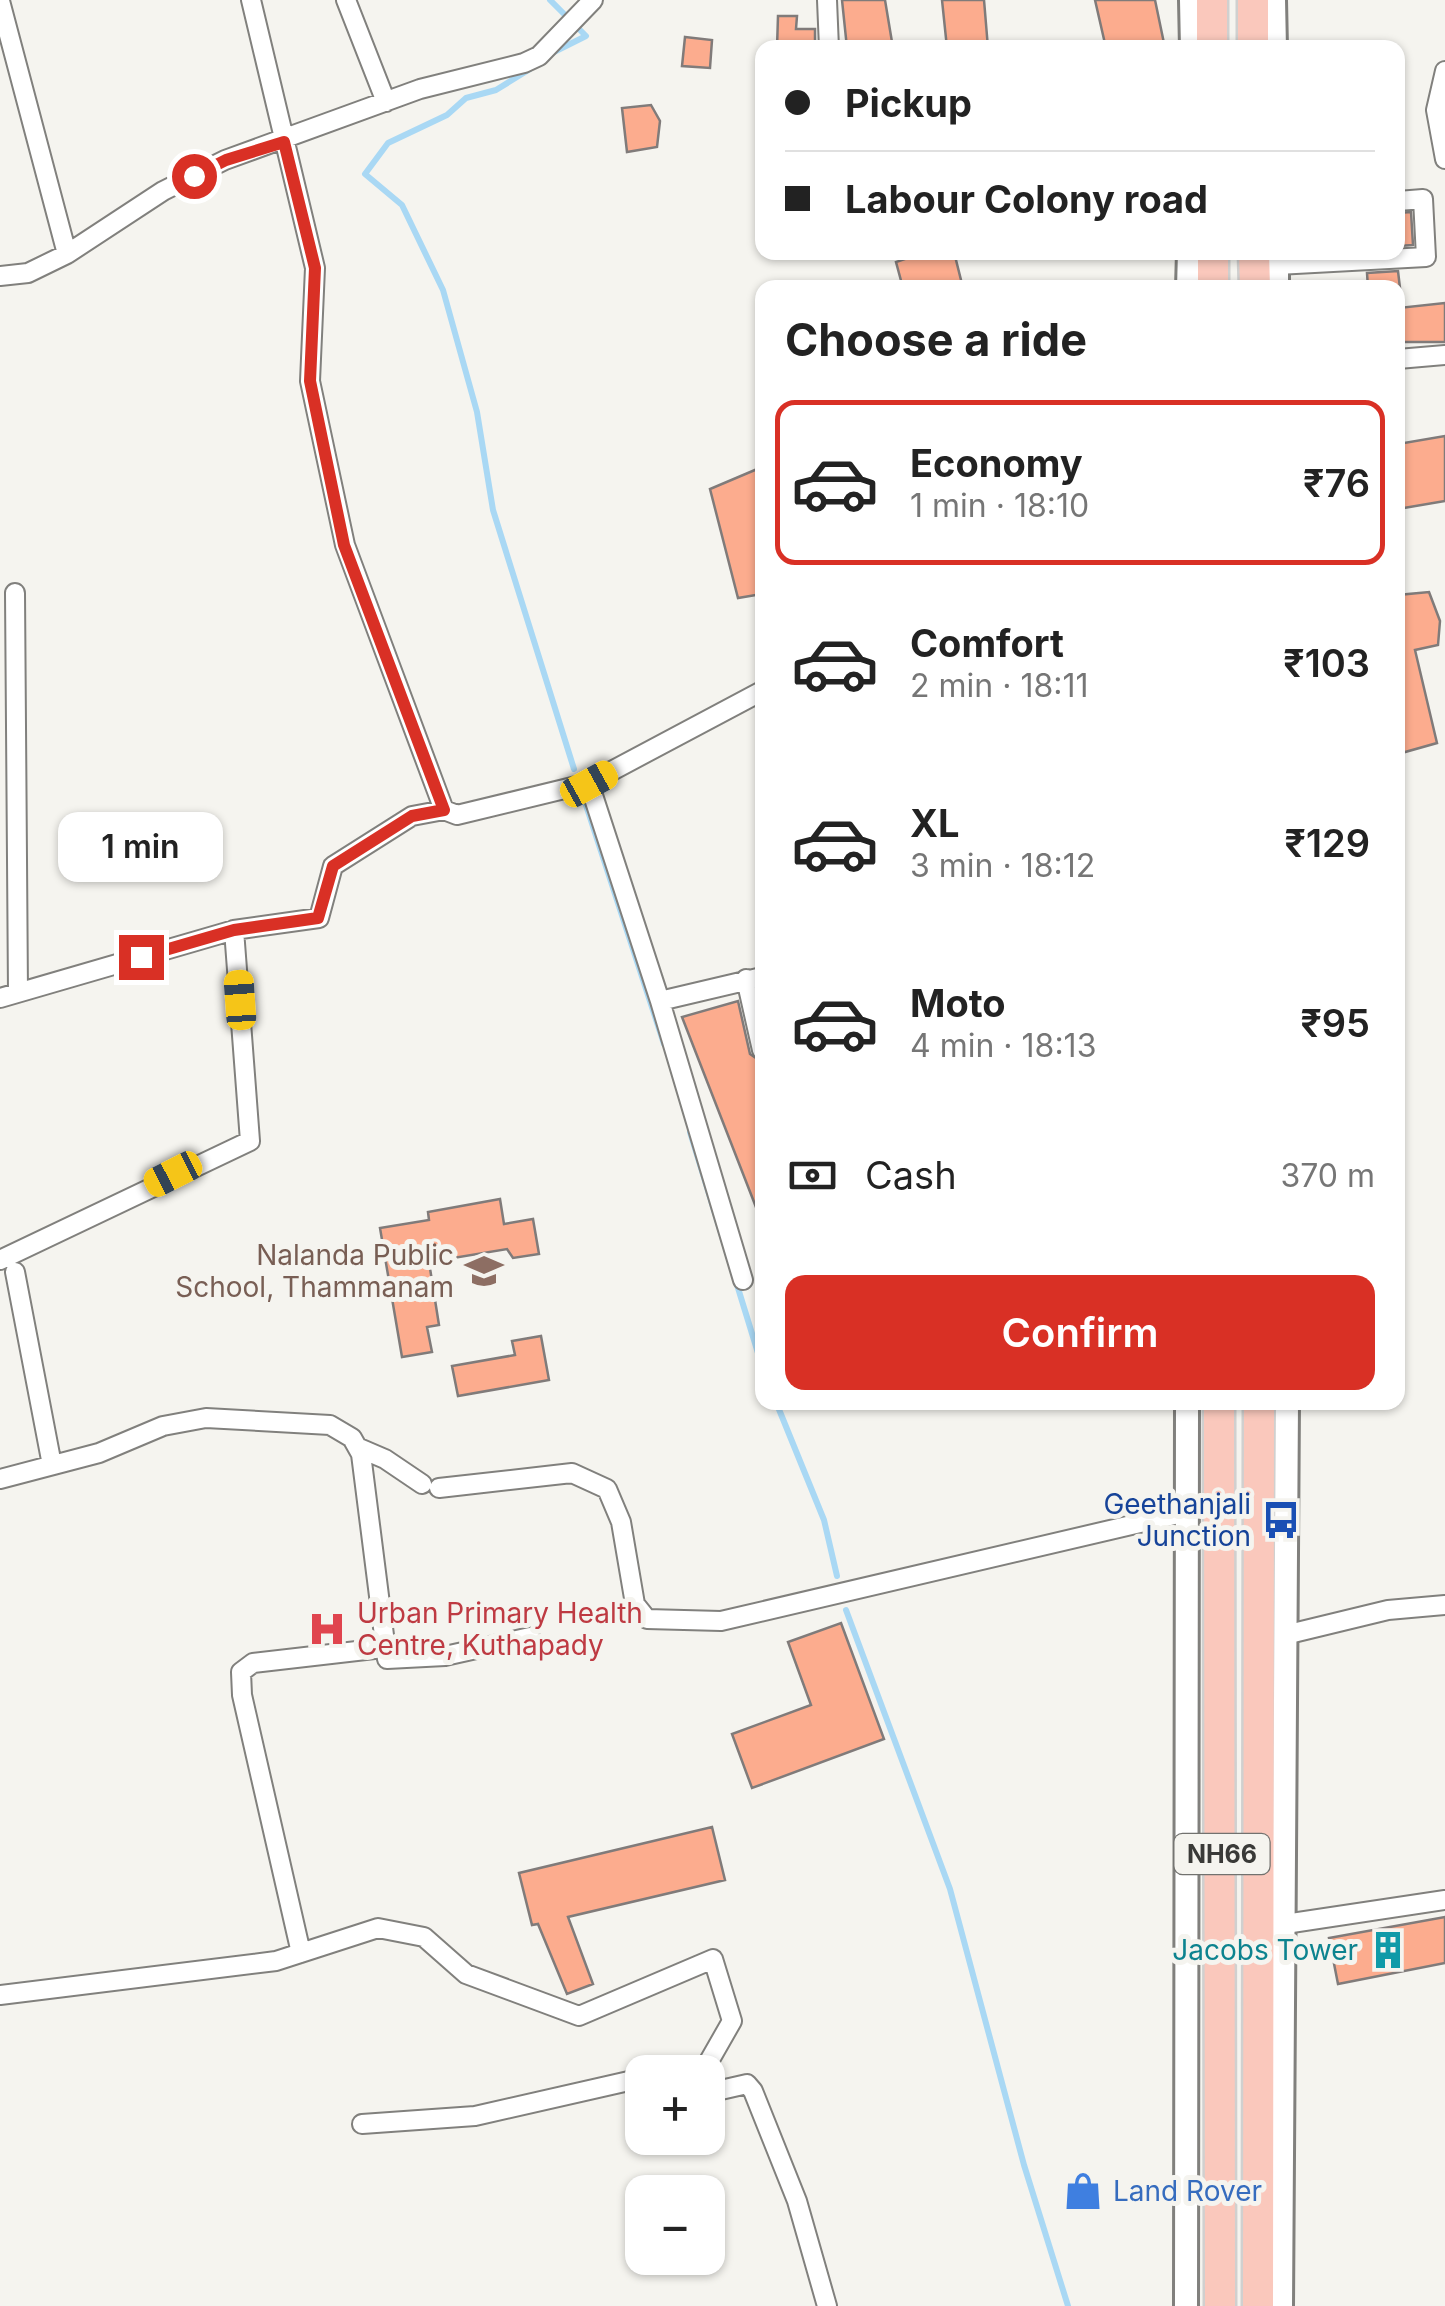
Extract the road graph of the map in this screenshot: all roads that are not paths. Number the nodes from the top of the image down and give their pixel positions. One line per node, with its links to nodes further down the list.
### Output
1 (251, 0): 17 (street)
2 (346, 0): 16 (street)
3 (594, 0): 16 (street)
4 (828, 0): 10 (street)
5 (1191, 0): 11 (street)
6 (1212, 0): 12 (highway)
7 (1253, 0): 13 (highway)
8 (1274, 0): 14 (street)
9 (0, 1): 20 (street)
10 (829, 40)
11 (1192, 40)
12 (1212, 40)
13 (1253, 40)
14 (1275, 40)
15 (1445, 72): 18 (street)
16 (386, 102): 17 (street)
17 (284, 142): 20 (street); 31 (street)
18 (1445, 159)
19 (1405, 200): 21 (street)
20 (67, 254): 24 (street)
21 (1405, 258)
22 (1360, 260): 23 (street)
23 (1271, 264)
24 (0, 276)
25 (1445, 355): 26 (street)
26 (1405, 359)
27 (14, 593): 28 (street)
28 (6, 658): 34 (street)
29 (755, 696): 30 (street)
30 (589, 784): 31 (street); 35 (street)
31 (444, 810): 32 (street)
32 (234, 930): 34 (street); 36 (street)
33 (754, 978): 35 (street)
34 (9, 995)
35 (660, 1001): 37 (street)
36 (8, 1266): 43 (street)
37 (743, 1280)
38 (1187, 1410): 45 (street)
39 (1219, 1410): 59 (highway, NH66)
40 (1258, 1410): 58 (highway, NH66)
41 (1287, 1410): 47 (street)
42 (357, 1447): 43 (street); 45 (street); 49 (street)
43 (52, 1466): 44 (street)
44 (0, 1479)
45 (1187, 1512): 61 (street)
46 (1445, 1605): 47 (street)
47 (1288, 1634): 51 (street)
48 (530, 1637): 49 (street)
49 (384, 1648): 52 (street)
50 (1445, 1900): 51 (street)
51 (1286, 1924): 64 (street)
52 (301, 1952): 53 (street); 54 (street)
53 (0, 1994)
54 (715, 2055)
55 (625, 2082): 57 (street)
56 (725, 2089): 60 (street)
57 (362, 2124)
58 (1259, 2191): 59 (highway); 63 (highway, NH66)
59 (1221, 2192): 62 (highway, NH66)
60 (827, 2306)
61 (1186, 2306)
62 (1220, 2306)
63 (1258, 2306)
64 (1281, 2306)

